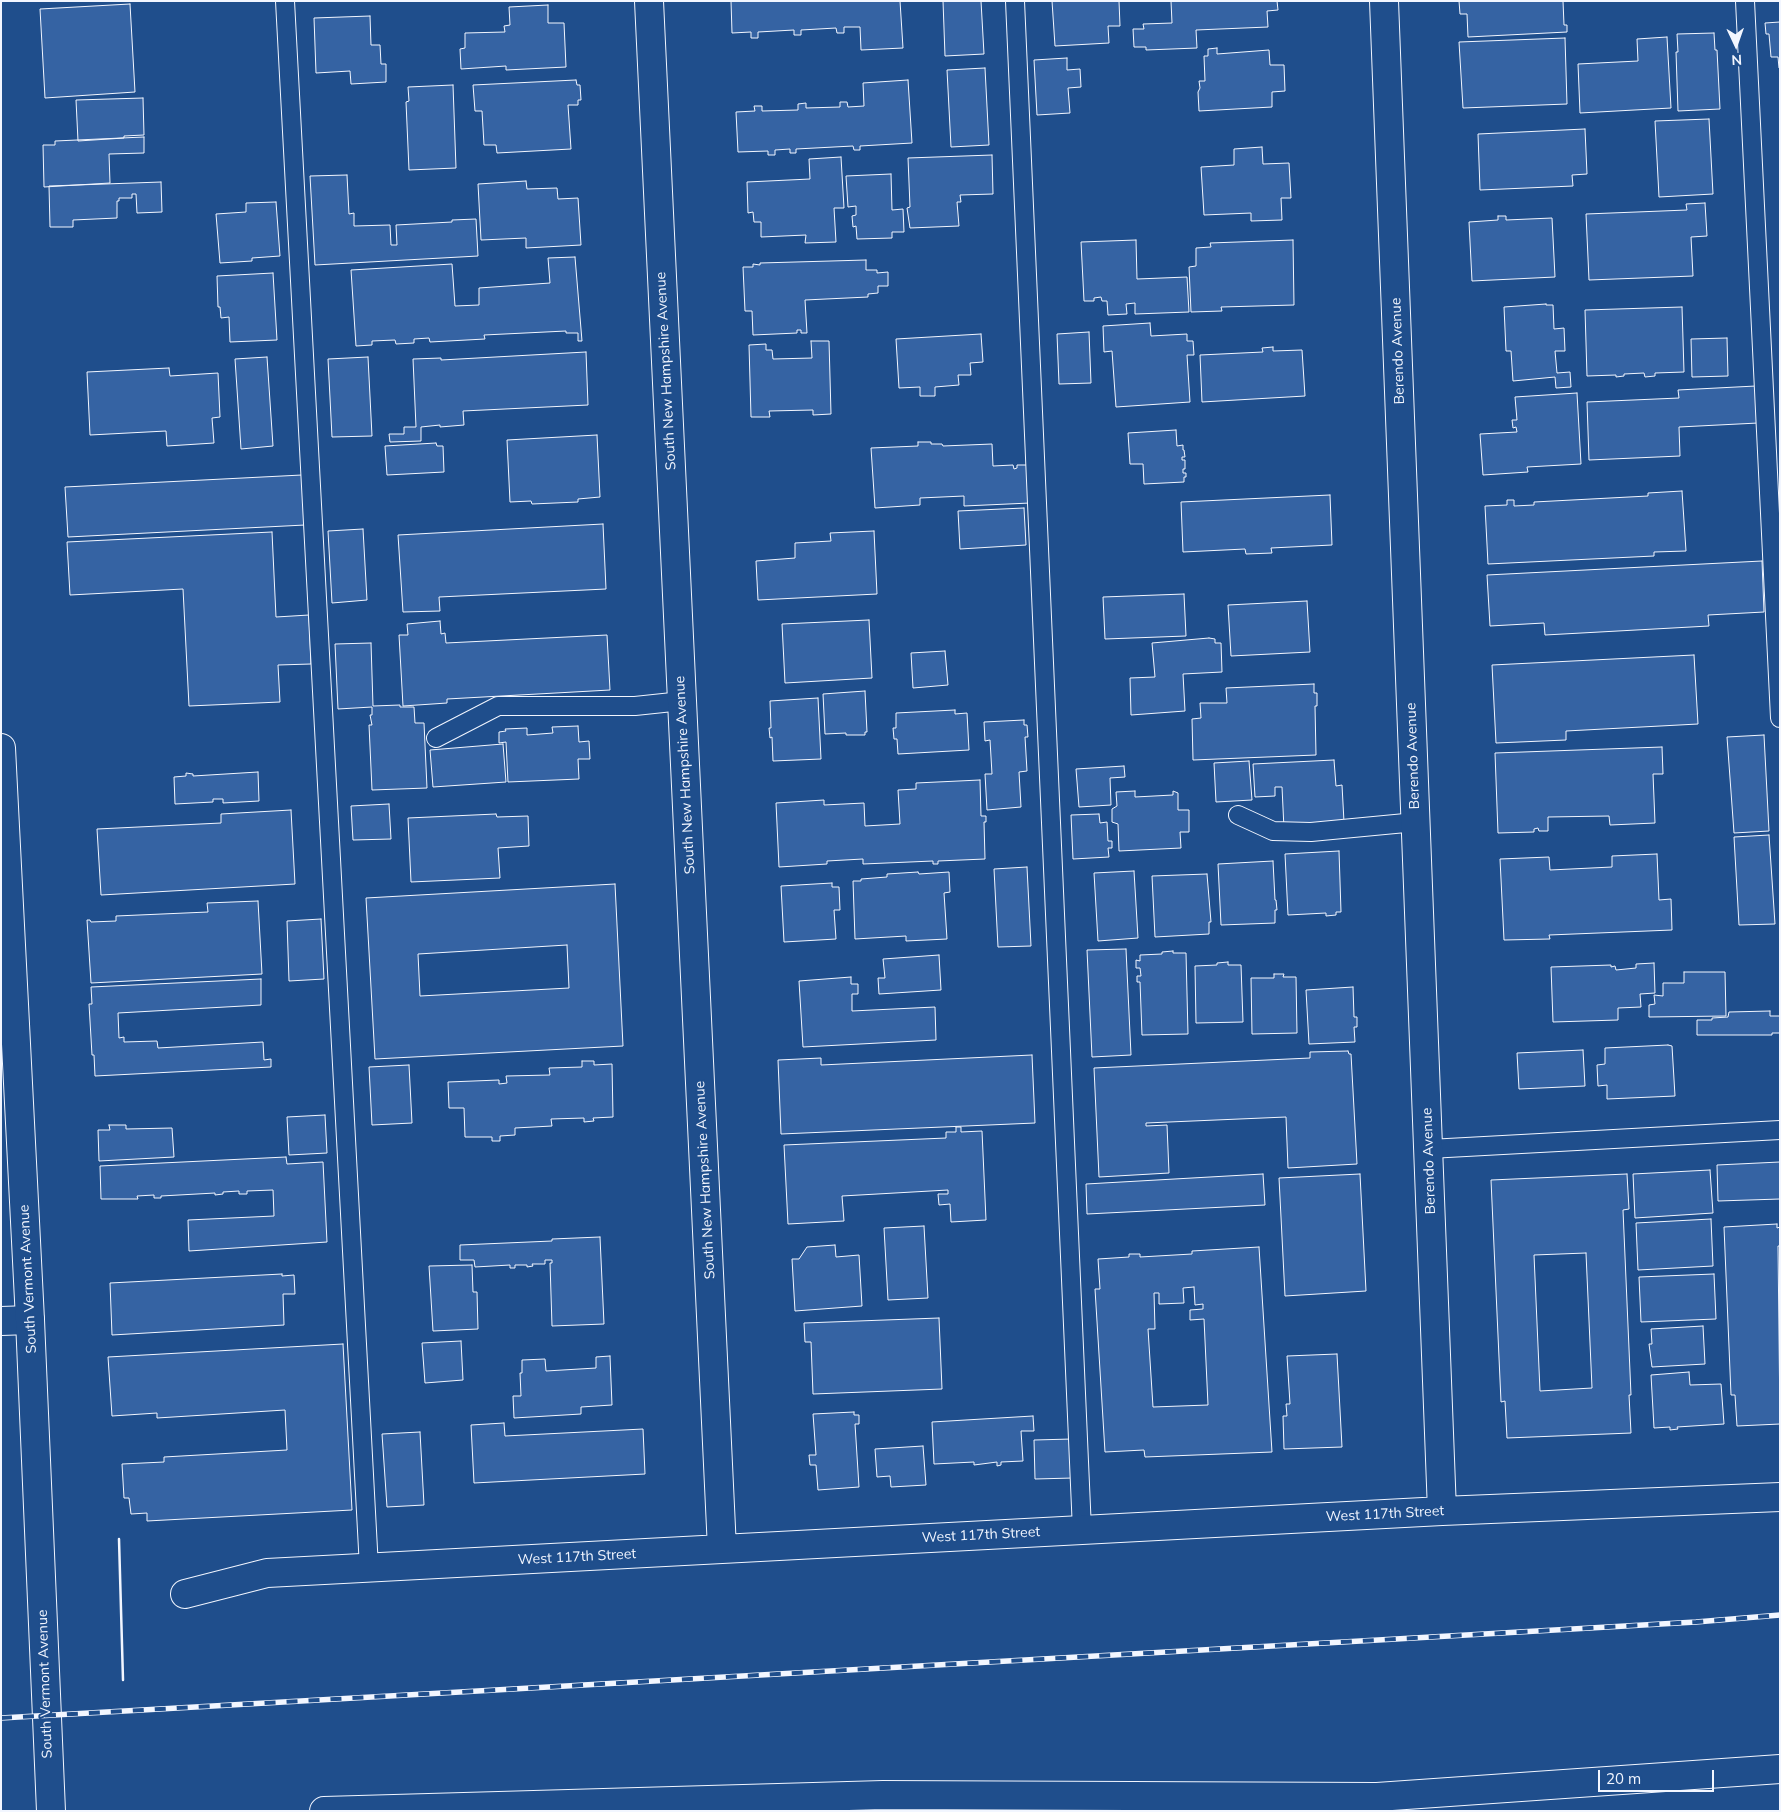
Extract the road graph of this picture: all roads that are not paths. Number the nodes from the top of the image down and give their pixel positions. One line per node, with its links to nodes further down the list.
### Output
1 (285, 1): 20 (lane)
2 (649, 1): 6 (main road, South New Hampshire Avenue)
3 (1015, 1): 18 (lane)
4 (1384, 1): 11 (main road, Berendo Avenue)
5 (1745, 1): 7 (lane)
6 (682, 701): 8 (lane); 19 (main road, South New Hampshire Avenue)
7 (1780, 718)
8 (436, 738)
9 (1, 748): 14 (main road, South Vermont Avenue)
10 (1238, 815): 11 (lane)
11 (1416, 822): 13 (main road, Berendo Avenue)
12 (1780, 1130): 13 (lane)
13 (1429, 1149): 17 (main road, Berendo Avenue)
14 (30, 1320): 15 (main road); 23 (main road, South Vermont Avenue)
15 (1, 1321)
16 (1780, 1497): 17 (main road, West 117th Street)
17 (1442, 1511): 18 (main road, West 117th Street)
18 (1082, 1530): 19 (main road, West 117th Street)
19 (722, 1549): 20 (main road, West 117th Street)
20 (369, 1568): 21 (main road, West 117th Street)
21 (185, 1594)
22 (1780, 1769): 24 (main road)
23 (51, 1811)
24 (324, 1811)

